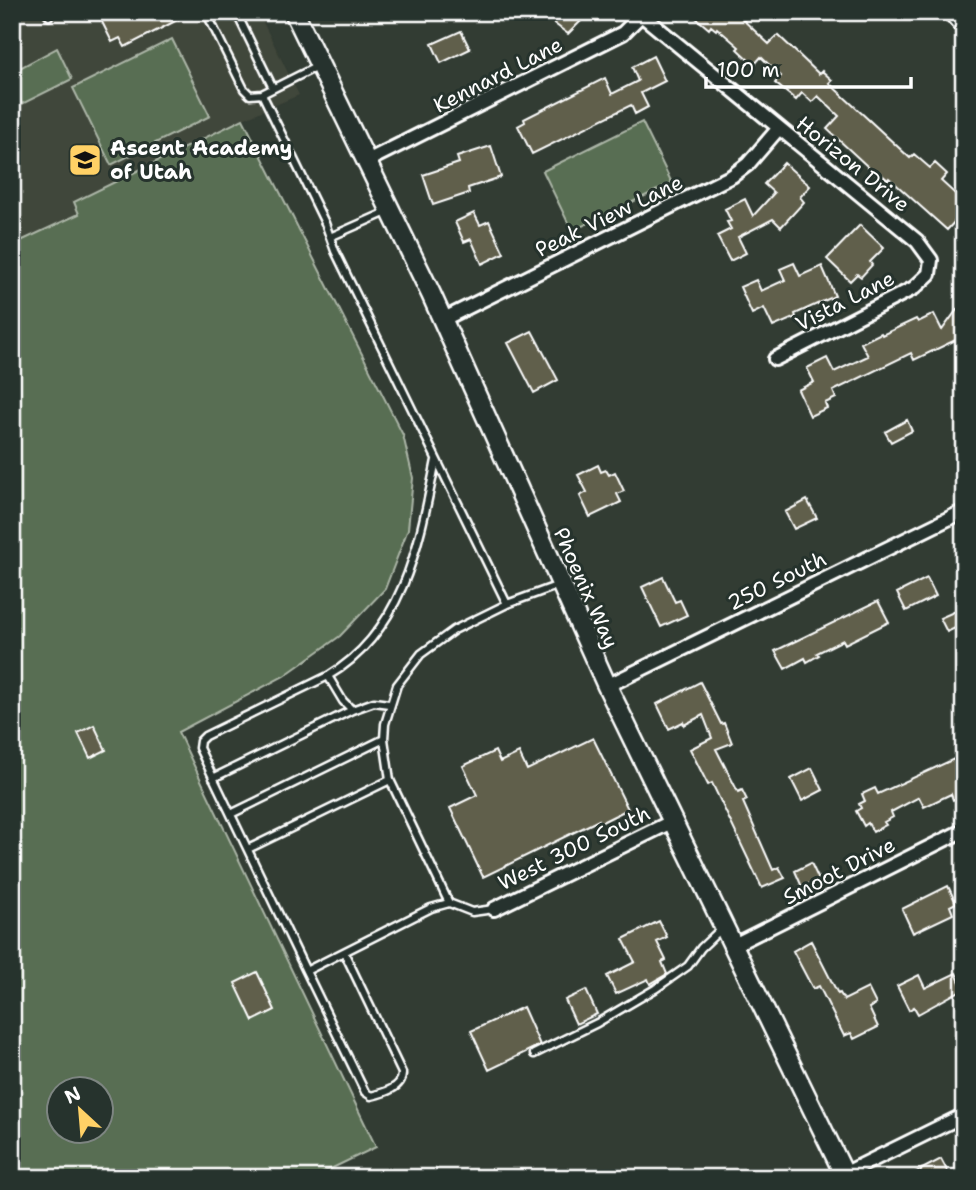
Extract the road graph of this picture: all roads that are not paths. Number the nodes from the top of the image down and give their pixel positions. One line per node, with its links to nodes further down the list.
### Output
1 (206, 12): 9 (lane)
2 (236, 12): 8 (lane)
3 (294, 12): 7 (street, Phoenix Way)
4 (956, 12): 6 (highway)
5 (640, 13): 10 (street, Horizon Drive); 11 (street, Kennard Lane)
6 (964, 21)
7 (320, 65): 8 (lane); 11 (street, Phoenix Way)
8 (273, 89): 9 (lane)
9 (261, 94): 13 (lane)
10 (779, 128): 14 (street, Horizon Drive); 15 (street, Peak View Lane)
11 (366, 161): 12 (street, Phoenix Way)
12 (390, 210): 13 (lane); 15 (street, Phoenix Way)
13 (330, 237): 17 (lane)
14 (929, 274): 16 (street, Vista Lane)
15 (442, 320): 19 (street, Phoenix Way)
16 (775, 359)
17 (436, 459): 20 (lane); 21 (lane)
18 (964, 511): 22 (street, 250 South)
19 (560, 585): 20 (lane); 22 (street, Phoenix Way)
20 (507, 604): 23 (lane)
21 (328, 676): 24 (lane); 26 (lane)
22 (607, 686): 29 (street, Phoenix Way)
23 (389, 705): 24 (lane); 25 (lane)
24 (352, 710): 26 (lane)
25 (384, 739): 27 (lane); 28 (lane)
26 (213, 778): 28 (lane)
27 (390, 780): 31 (lane); 32 (lane)
28 (230, 814): 31 (lane)
29 (671, 822): 33 (street, West 300 South); 34 (street, Phoenix Way)
30 (964, 830): 35 (street, Smoot Drive)
31 (248, 849): 37 (lane)
32 (449, 903): 33 (lane); 36 (lane)
33 (494, 909)
34 (723, 928): 35 (street, Phoenix Way); 38 (lane)
35 (732, 946): 40 (street, Phoenix Way)
36 (344, 952): 37 (lane); 37 (lane)
37 (306, 971)
38 (534, 1054)
39 (964, 1115): 40 (street)
40 (845, 1176)

